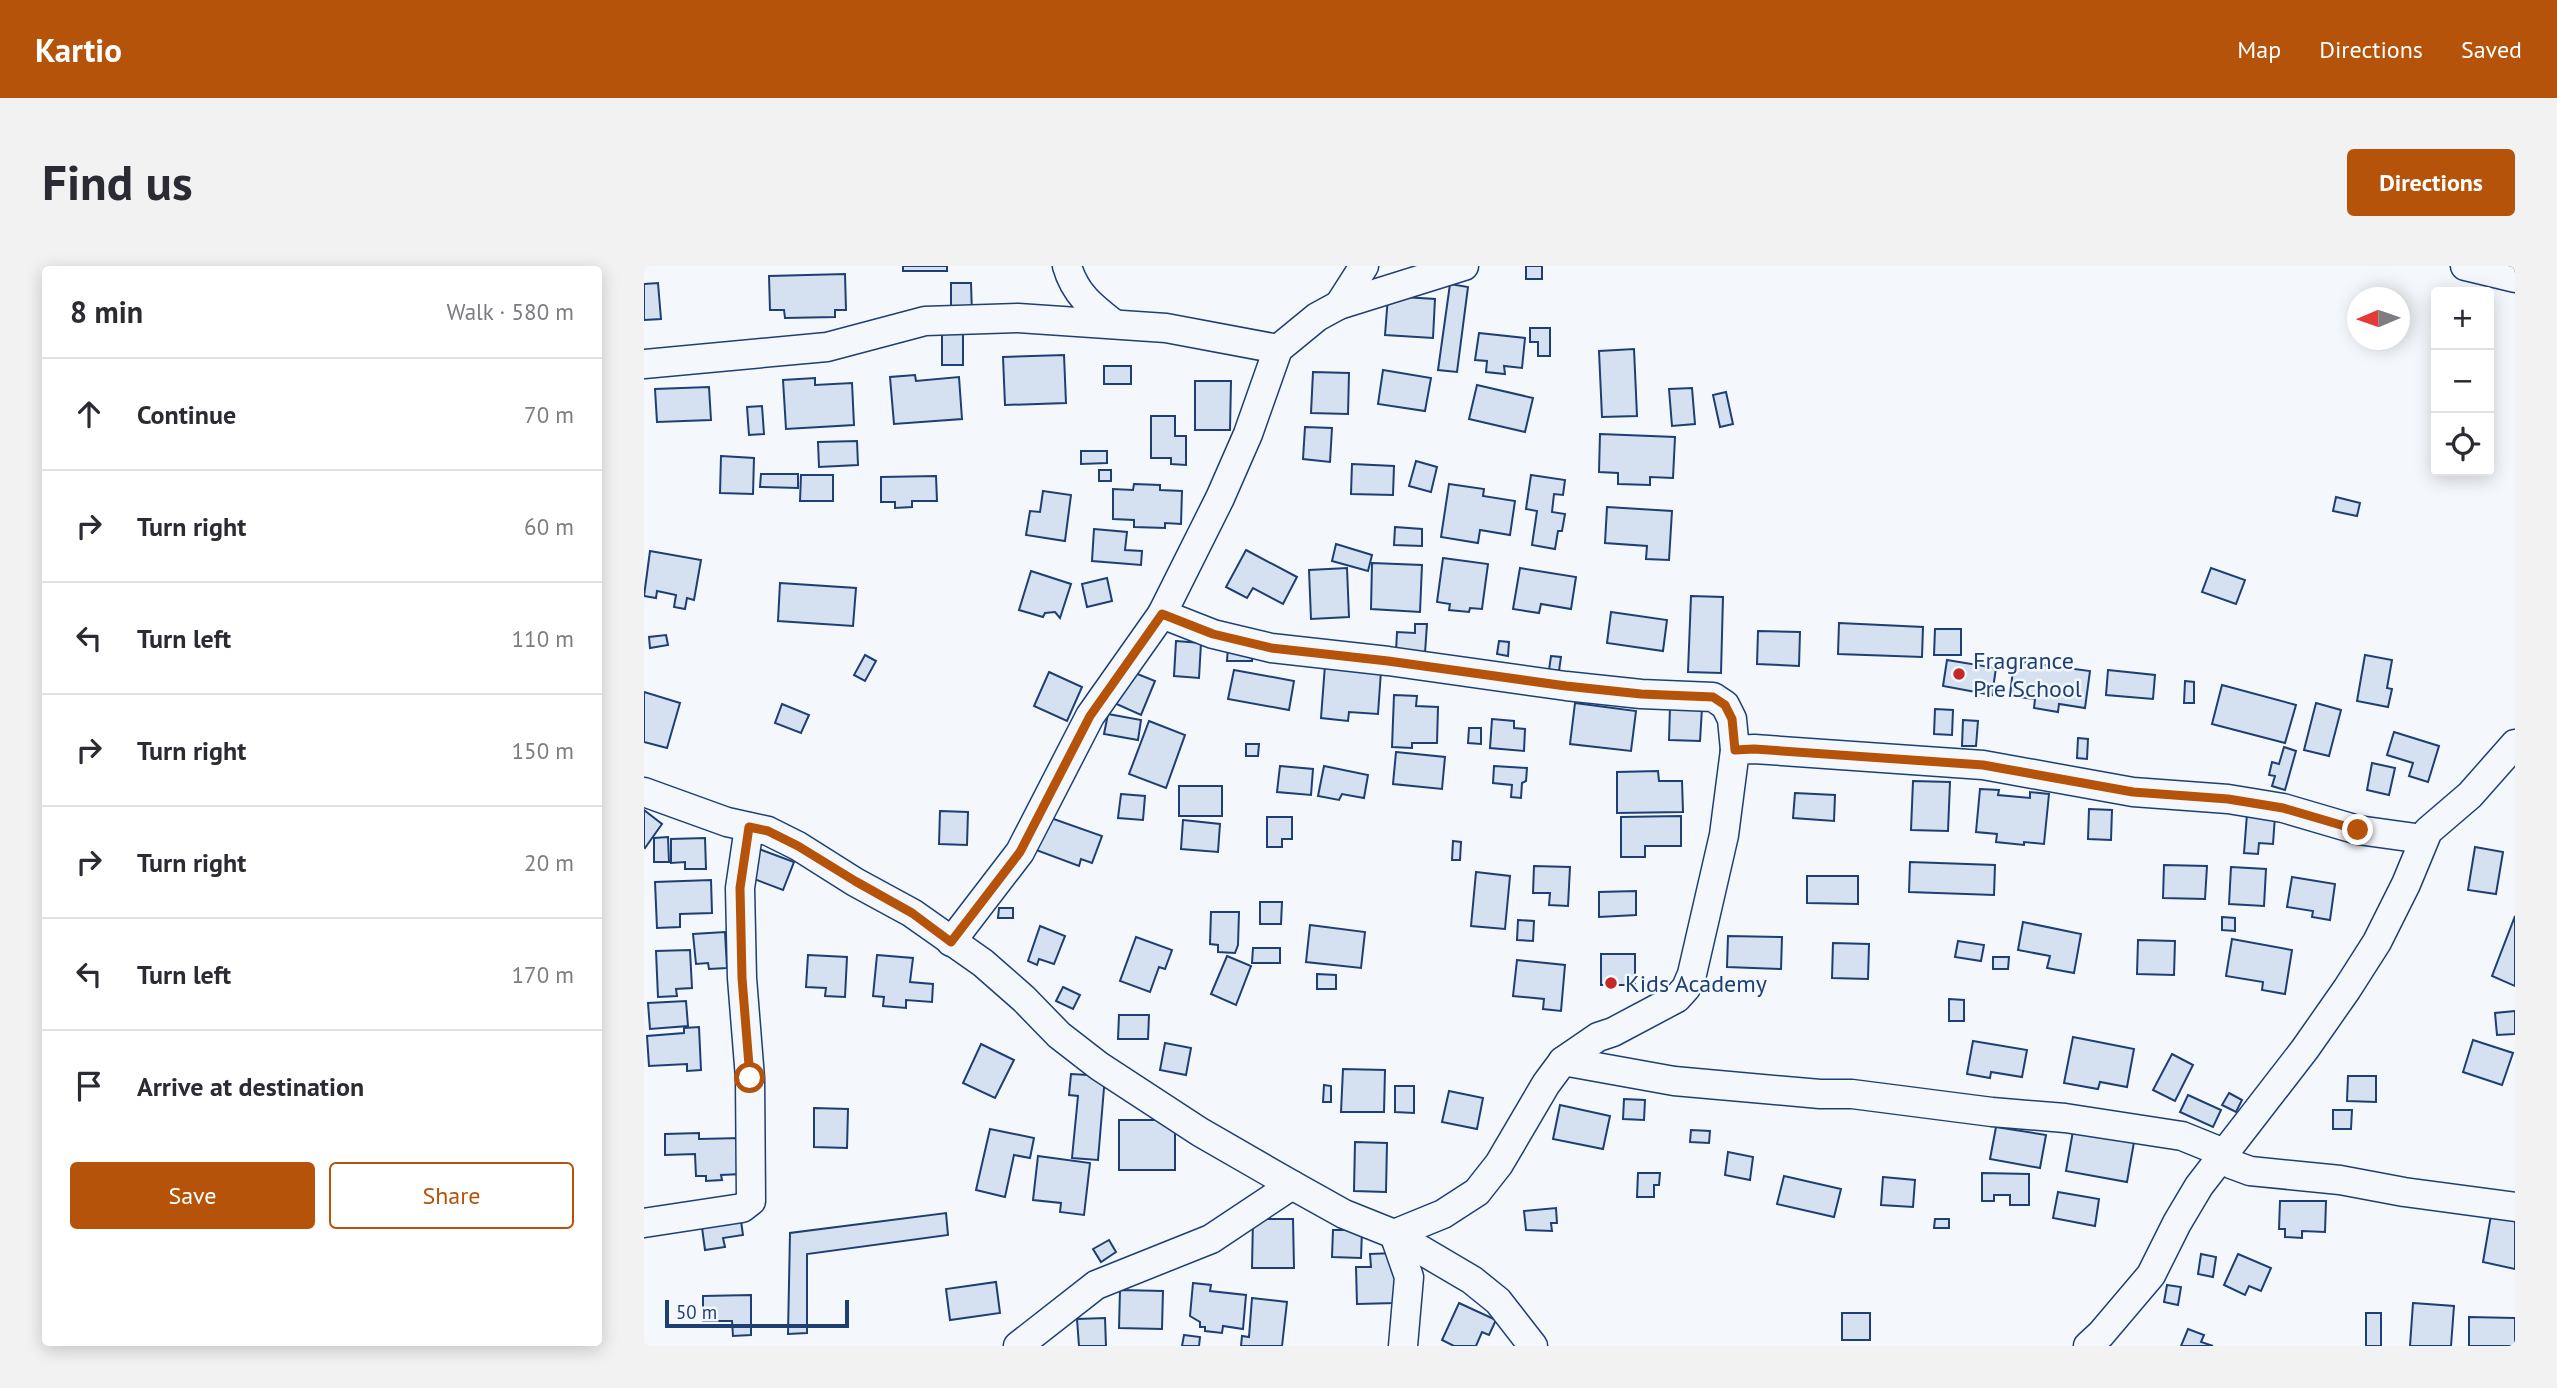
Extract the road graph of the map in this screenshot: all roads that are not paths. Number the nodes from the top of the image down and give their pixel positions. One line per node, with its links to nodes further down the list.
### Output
1 (1067, 266): 7 (street)
2 (1364, 266): 6 (street)
3 (1464, 266): 6 (street)
4 (2465, 266): 5 (street)
5 (2515, 278)
6 (1339, 305): 8 (street)
7 (1114, 324): 8 (street); 9 (street)
8 (1278, 349): 10 (street)
9 (644, 364)
10 (1162, 614): 12 (street); 16 (street)
11 (2515, 744): 15 (street)
12 (1735, 750): 15 (street); 17 (street)
13 (644, 792): 14 (street)
14 (749, 827): 16 (street); 21 (street)
15 (2423, 839): 18 (street)
16 (951, 942): 19 (street)
17 (1563, 1061): 18 (street); 22 (street)
18 (2224, 1153): 20 (street); 26 (street)
19 (1292, 1185): 22 (street); 23 (street)
20 (2515, 1207)
21 (644, 1223)
22 (1394, 1234): 24 (street); 25 (street)
23 (1018, 1346)
24 (1403, 1346)
25 (1533, 1346)
26 (2088, 1346)

